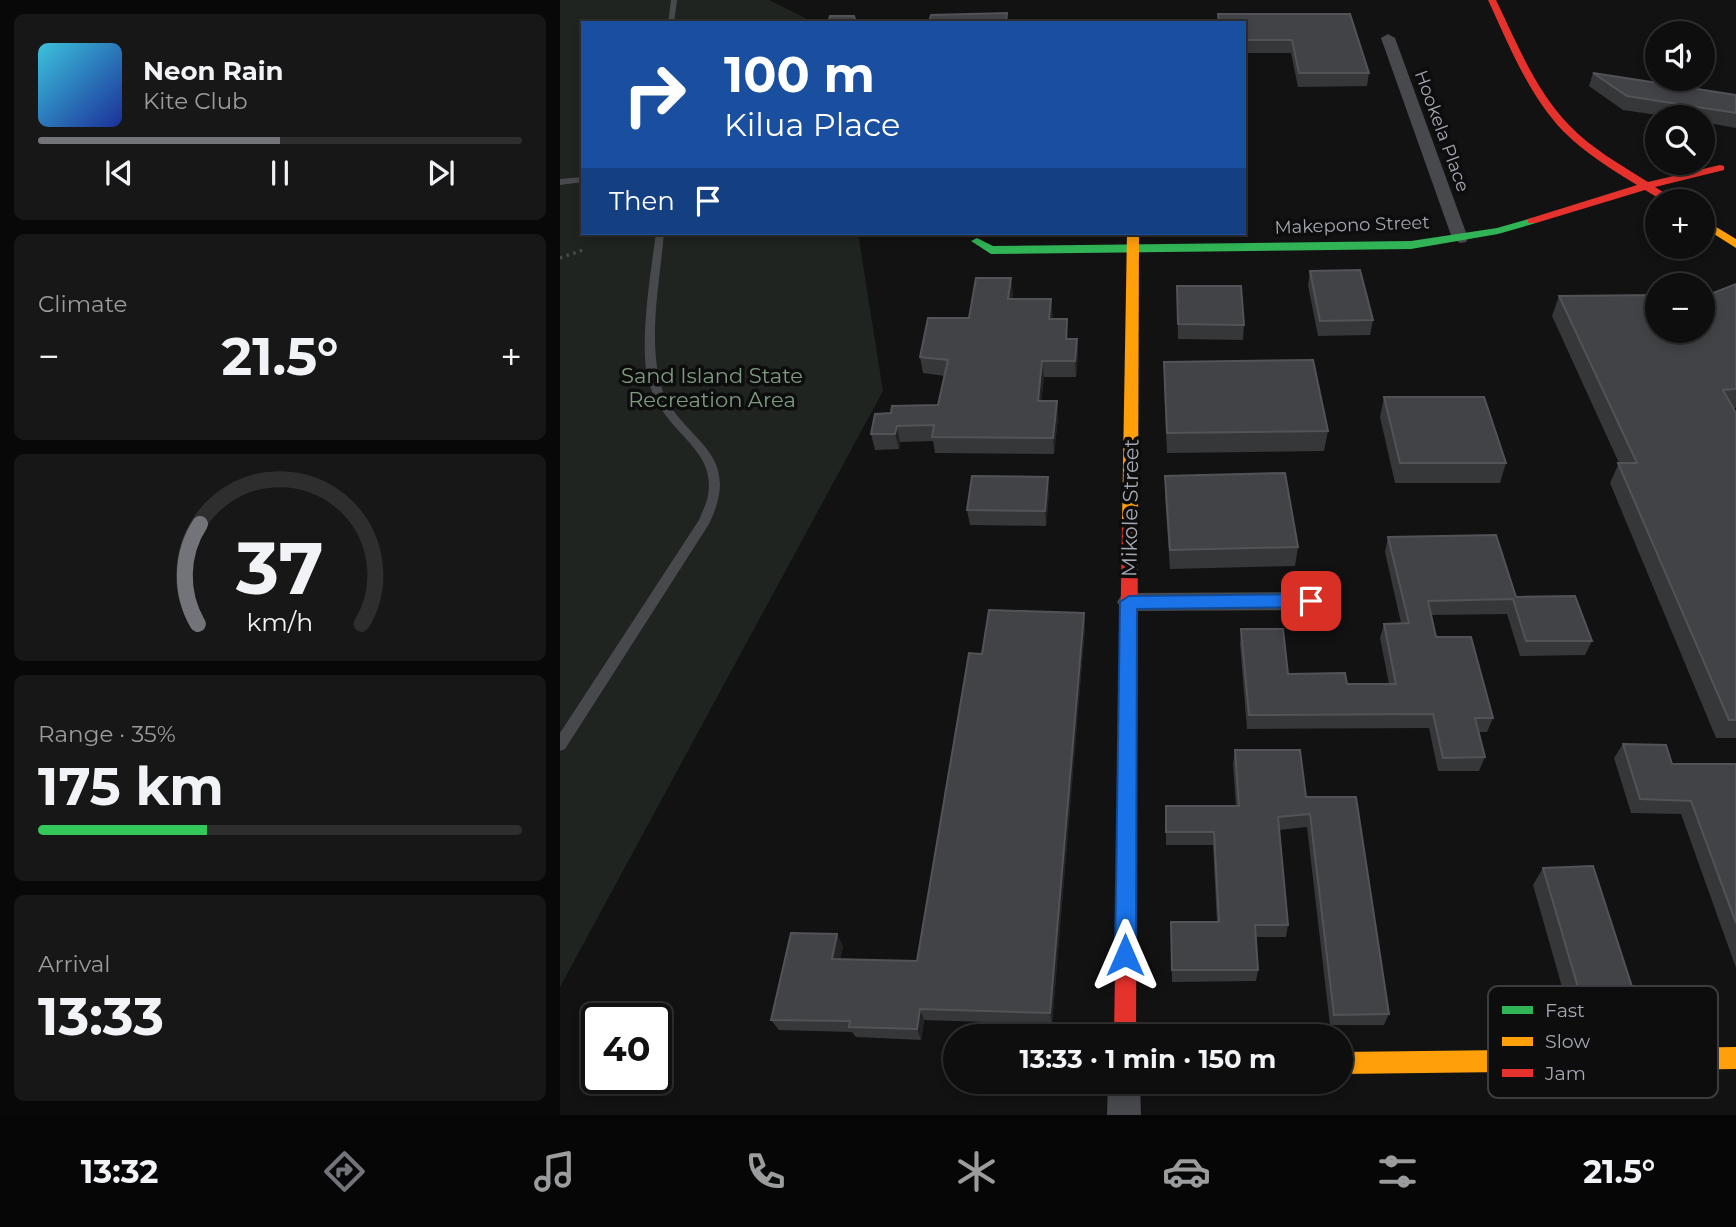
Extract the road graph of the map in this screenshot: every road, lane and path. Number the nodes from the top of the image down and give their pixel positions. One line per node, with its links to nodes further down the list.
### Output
1 (674, 0): 3 (lane)
2 (1492, 0): 8 (street)
3 (671, 21)
4 (1388, 38): 12 (street, Hookela Place)
5 (1720, 168): 8 (street, Makepono Street)
6 (581, 179): 7 (lane)
7 (560, 182)
8 (1646, 186): 9 (street); 12 (street, Makepono Street)
9 (1651, 189)
10 (1715, 230): 15 (street)
11 (660, 235): 20 (lane)
12 (1460, 238): 14 (street, Makepono Street)
13 (977, 241): 14 (street, Makepono Street)
14 (1134, 241): 19 (street, Mikole Street)
15 (1736, 244)
16 (583, 250): 17 (path)
17 (560, 258)
18 (1311, 601): 19 (street)
19 (1129, 602): 21 (street, Mikole Street)
20 (560, 745)
21 (1125, 1024)
22 (1718, 1058): 23 (street)
23 (1736, 1058)
24 (1488, 1061): 25 (street)
25 (1353, 1063)
26 (1124, 1094): 27 (street)
27 (1124, 1115)

